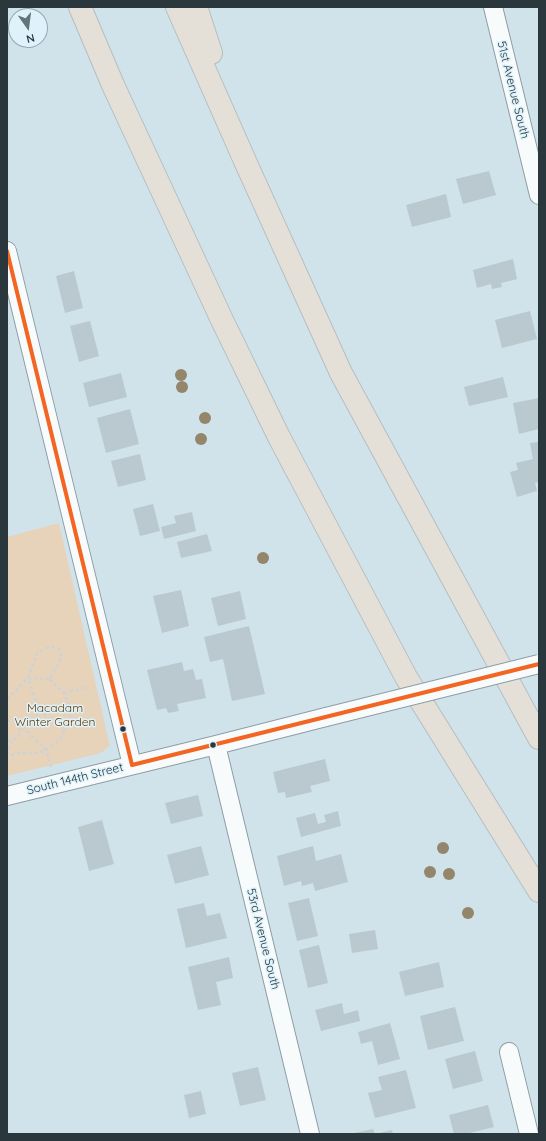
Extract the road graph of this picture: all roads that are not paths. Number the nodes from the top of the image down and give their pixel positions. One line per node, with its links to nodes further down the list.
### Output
1 (71, 7): 6 (highway)
2 (80, 7): 6 (highway)
3 (177, 7): 7 (highway)
4 (196, 7): 7 (highway)
5 (493, 7): 8 (street, 51st Avenue South)
6 (113, 85): 16 (highway)
7 (245, 160): 11 (highway)
8 (539, 195)
9 (7, 251): 14 (street)
10 (539, 664): 13 (street, South 144th Street, bridge)
11 (534, 731): 12 (highway)
12 (539, 744)
13 (216, 745): 14 (street, South 144th Street); 18 (street, 53rd Avenue South)
14 (132, 765): 15 (street, South 144th Street)
15 (7, 796)
16 (539, 891)
17 (509, 1052): 19 (street)
18 (310, 1134)
19 (529, 1134)

